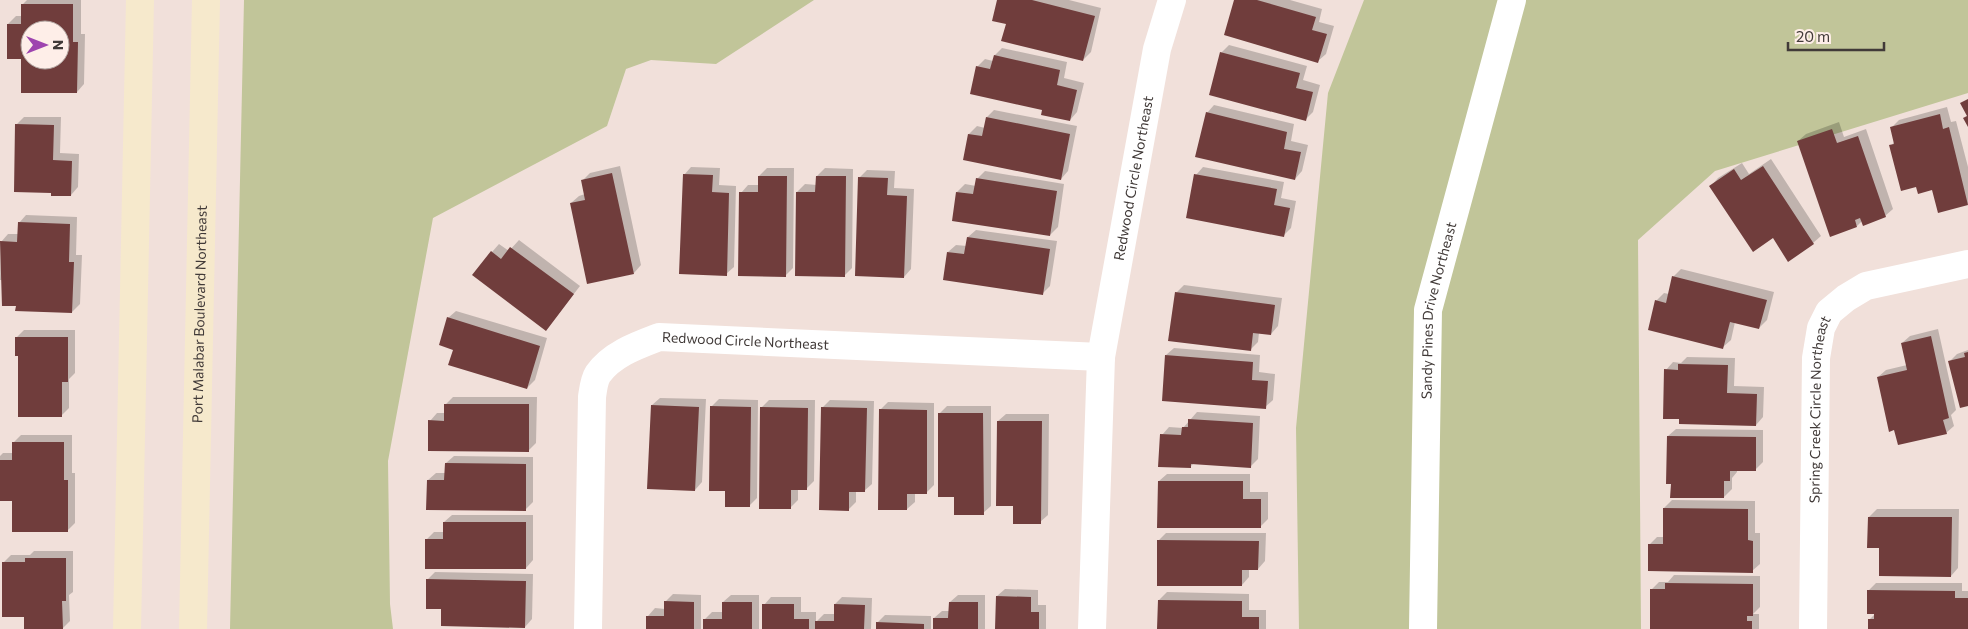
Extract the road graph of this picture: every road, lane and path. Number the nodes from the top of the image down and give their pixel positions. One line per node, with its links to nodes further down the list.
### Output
1 (140, 0): 7 (street)
2 (206, 0): 8 (street, Port Malabar Boulevard Northeast)
3 (1172, 0): 6 (street, Redwood Circle Northeast)
4 (1512, 0): 11 (street, Sandy Pines Drive Northeast)
5 (1968, 264): 12 (street, Spring Creek Circle Northeast)
6 (1101, 357): 9 (street, Redwood Circle Northeast); 10 (street, Redwood Circle Northeast)
7 (127, 629)
8 (193, 629)
9 (588, 629)
10 (1092, 629)
11 (1423, 629)
12 (1813, 629)

